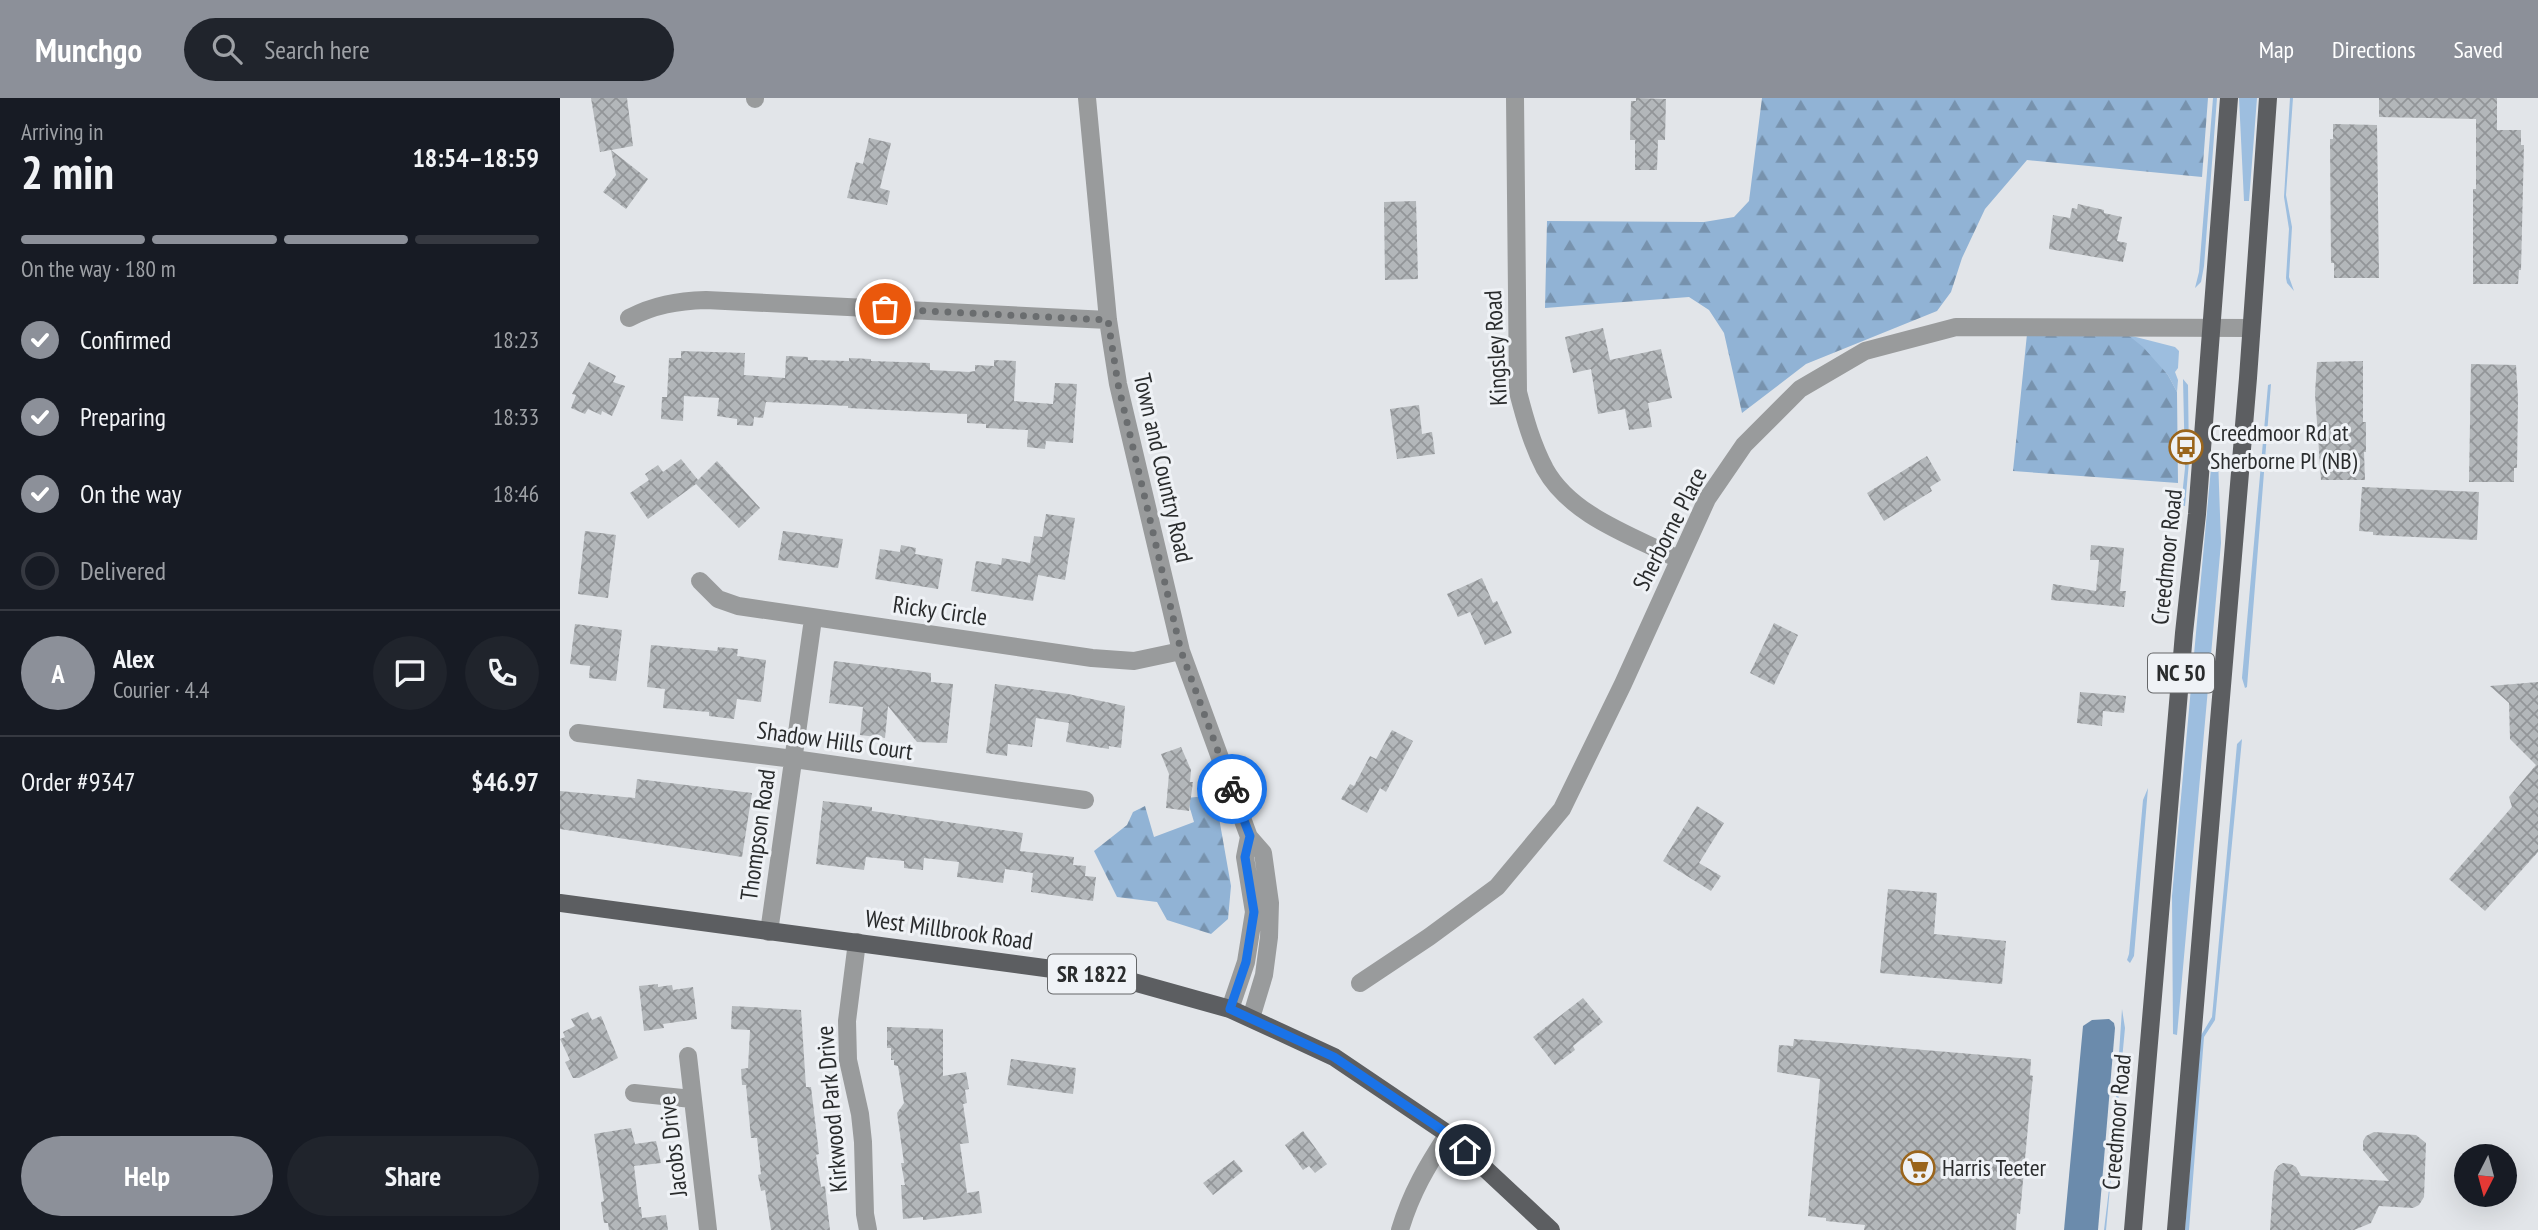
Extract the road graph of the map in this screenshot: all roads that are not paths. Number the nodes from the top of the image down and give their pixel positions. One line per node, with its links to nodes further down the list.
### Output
1 (1087, 98): 6 (street, Town and Country Road)
2 (1515, 98): 9 (street, Kingsley Road)
3 (2229, 98): 7 (main road, Creedmoor Road / NC 50)
4 (2268, 98): 8 (main road, NC 50)
5 (629, 318): 6 (street)
6 (1108, 320): 12 (street, Town and Country Road)
7 (2212, 327): 8 (street, Sherborne Place); 9 (street, Sherborne Place); 31 (main road, Creedmoor Road / NC 50)
8 (2251, 328): 32 (main road, NC 50)
9 (1678, 559): 20 (street, Sherborne Place)
10 (701, 581): 11 (street, Ricky Circle)
11 (813, 619): 12 (street, Ricky Circle); 14 (street, Thompson Road)
12 (1181, 651): 16 (street, Town and Country Road)
13 (578, 733): 14 (street, Shadow Hills Court)
14 (794, 760): 15 (street, Shadow Hills Court); 18 (street, Thompson Road)
15 (1085, 800)
16 (1250, 836): 21 (street, Town and Country Road); 22 (street, Town and Country Road)
17 (560, 903): 18 (main road, West Millbrook Road / SR 1822)
18 (769, 932): 19 (main road, West Millbrook Road / SR 1822)
19 (857, 942): 21 (main road, West Millbrook Road / SR 1822); 28 (street, Kirkwood Park Drive)
20 (1360, 983)
21 (1230, 1009): 22 (main road, West Millbrook Road / SR 1822)
22 (1251, 1018): 26 (main road, West Millbrook Road / SR 1822)
23 (688, 1056): 25 (street, Jacobs Drive)
24 (634, 1093): 25 (street)
25 (692, 1100): 27 (street, Jacobs Drive)
26 (1448, 1134): 29 (street); 30 (main road, West Millbrook Road / SR 1822)
27 (708, 1230)
28 (868, 1230)
29 (1400, 1230)
30 (1551, 1230)
31 (2133, 1230)
32 (2176, 1230)

